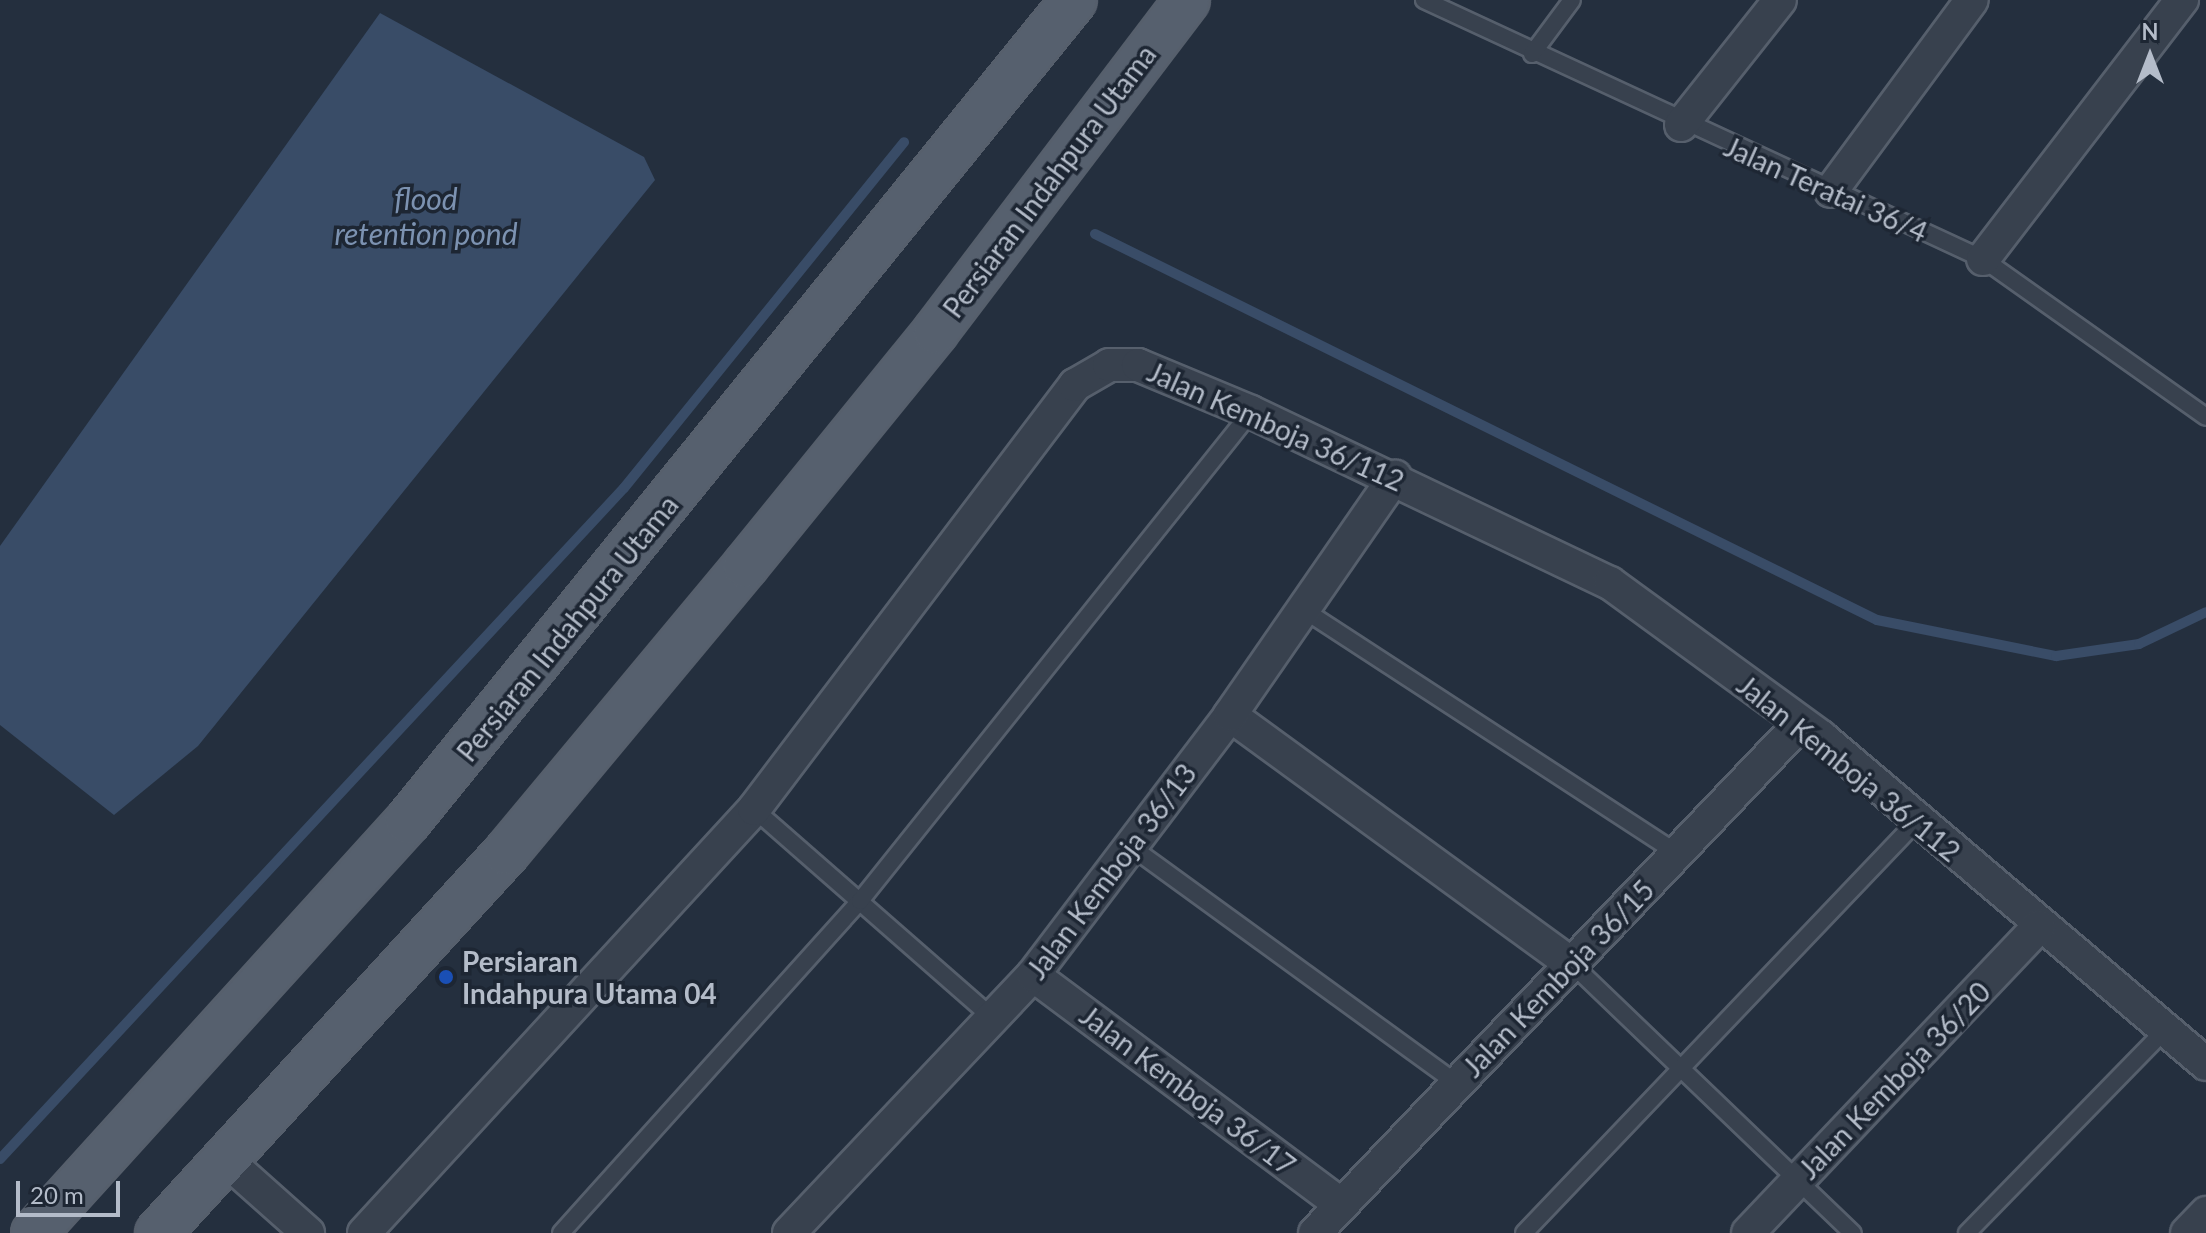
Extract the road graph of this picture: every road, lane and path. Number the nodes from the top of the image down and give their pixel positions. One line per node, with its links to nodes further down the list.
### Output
1 (1074, 0): 35 (main road, Persiaran Indahpura Utama)
2 (1187, 0): 31 (main road, Persiaran Indahpura Utama)
3 (1424, 0): 8 (lane, Jalan Teratai 36/4)
4 (1572, 0): 8 (lane)
5 (1780, 0): 9 (street)
6 (1972, 0): 10 (street)
7 (2182, 0): 11 (street)
8 (1532, 54): 9 (lane, Jalan Teratai 36/4)
9 (1681, 125): 10 (lane, Jalan Teratai 36/4)
10 (1831, 191): 11 (lane, Jalan Teratai 36/4)
11 (1983, 259): 13 (lane, Jalan Teratai 36/4)
12 (1251, 412): 14 (street, Jalan Kemboja 36/112); 18 (street, Jalan Kemboja 36/112); 22 (lane)
13 (2206, 417)
14 (1395, 477): 15 (street, Jalan Kemboja 36/13); 17 (street, Jalan Kemboja 36/112)
15 (1301, 608): 16 (street, Jalan Kemboja 36/13); 21 (lane)
16 (1230, 715): 20 (street, Jalan Kemboja 36/13); 24 (street)
17 (1801, 723): 19 (street, Jalan Kemboja 36/112); 21 (street, Jalan Kemboja 36/15)
18 (754, 809): 22 (lane); 38 (street, Jalan Kemboja 36/112)
19 (1917, 821): 23 (street, Jalan Kemboja 36/112); 29 (lane)
20 (1130, 846): 25 (street, Jalan Kemboja 36/13); 30 (lane)
21 (1677, 853): 24 (street, Jalan Kemboja 36/15)
22 (860, 901): 26 (lane); 39 (lane)
23 (2039, 926): 27 (street, Jalan Kemboja 36/112); 32 (street, Jalan Kemboja 36/20)
24 (1572, 964): 29 (lane); 30 (street, Jalan Kemboja 36/15)
25 (1033, 975): 26 (street, Jalan Kemboja 36/13); 33 (street, Jalan Kemboja 36/17)
26 (994, 1019): 40 (street, Jalan Kemboja 36/13)
27 (2165, 1030): 28 (street, Jalan Kemboja 36/112); 45 (lane)
28 (2206, 1064)
29 (1684, 1066): 32 (lane); 42 (lane)
30 (1458, 1084): 33 (street, Jalan Kemboja 36/15)
31 (226, 1160): 36 (main road, Persiaran Indahpura Utama); 37 (street)
32 (1799, 1180): 43 (street, Jalan Kemboja 36/20); 44 (lane)
33 (1342, 1205): 41 (street, Jalan Kemboja 36/15)
34 (2206, 1213): 46 (street)
35 (34, 1233)
36 (158, 1233)
37 (308, 1233)
38 (364, 1233)
39 (561, 1233)
40 (789, 1233)
41 (1315, 1233)
42 (1524, 1233)
43 (1748, 1233)
44 (1853, 1233)
45 (1967, 1233)
46 (2187, 1233)

